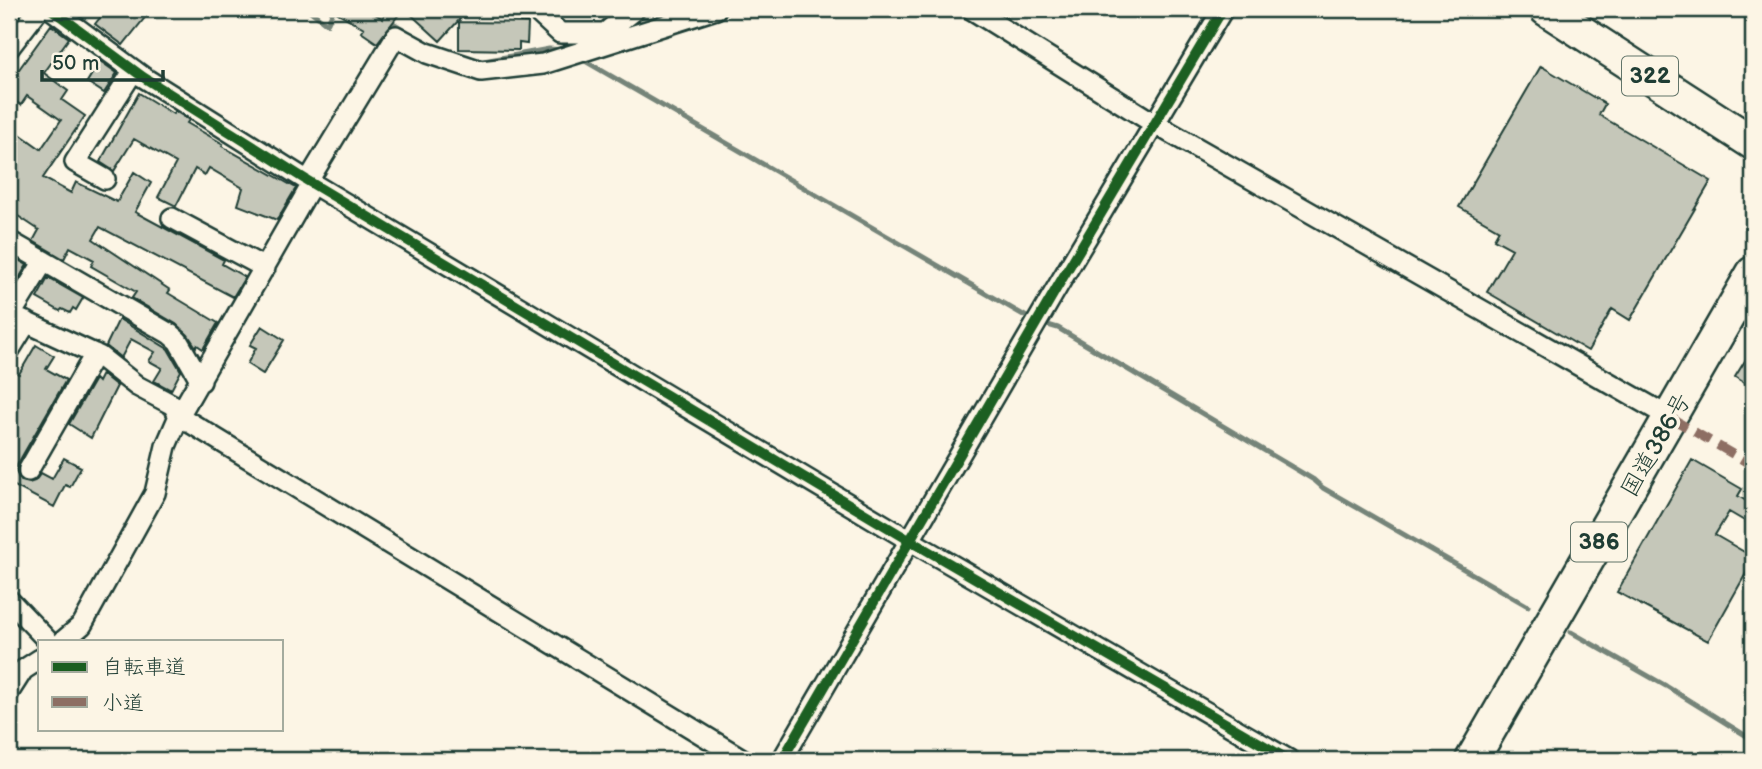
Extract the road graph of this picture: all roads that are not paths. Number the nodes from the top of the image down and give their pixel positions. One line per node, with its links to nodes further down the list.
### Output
1 (38, 9): 9 (street)
2 (51, 9): 10 (street)
3 (534, 9): 4 (street)
4 (635, 9)
5 (716, 9): 14 (street)
6 (971, 9): 11 (street)
7 (1223, 9): 11 (street)
8 (1546, 9): 12 (highway, 322)
9 (9, 48)
10 (134, 70): 13 (street); 14 (street)
11 (1155, 124): 25 (street); 27 (street)
12 (1753, 143)
13 (105, 179)
14 (310, 183): 18 (street); 27 (street)
15 (172, 218): 18 (street)
16 (9, 241): 17 (street)
17 (44, 261): 20 (street); 23 (street)
18 (265, 268): 23 (street)
19 (1753, 274): 25 (highway, 国道386号 / 386)
20 (16, 315): 21 (street); 22 (street)
21 (9, 351)
22 (95, 354): 24 (street); 26 (street)
23 (201, 381): 24 (street)
24 (179, 415): 30 (street); 33 (street)
25 (1671, 418): 36 (highway, 国道386号 / 386)
26 (28, 471)
27 (909, 540): 34 (street); 35 (street)
28 (9, 600): 29 (street)
29 (47, 640)
30 (64, 640)
31 (38, 660): 32 (street)
32 (9, 692)
33 (744, 760)
34 (782, 760)
35 (1289, 760)
36 (1472, 760)

